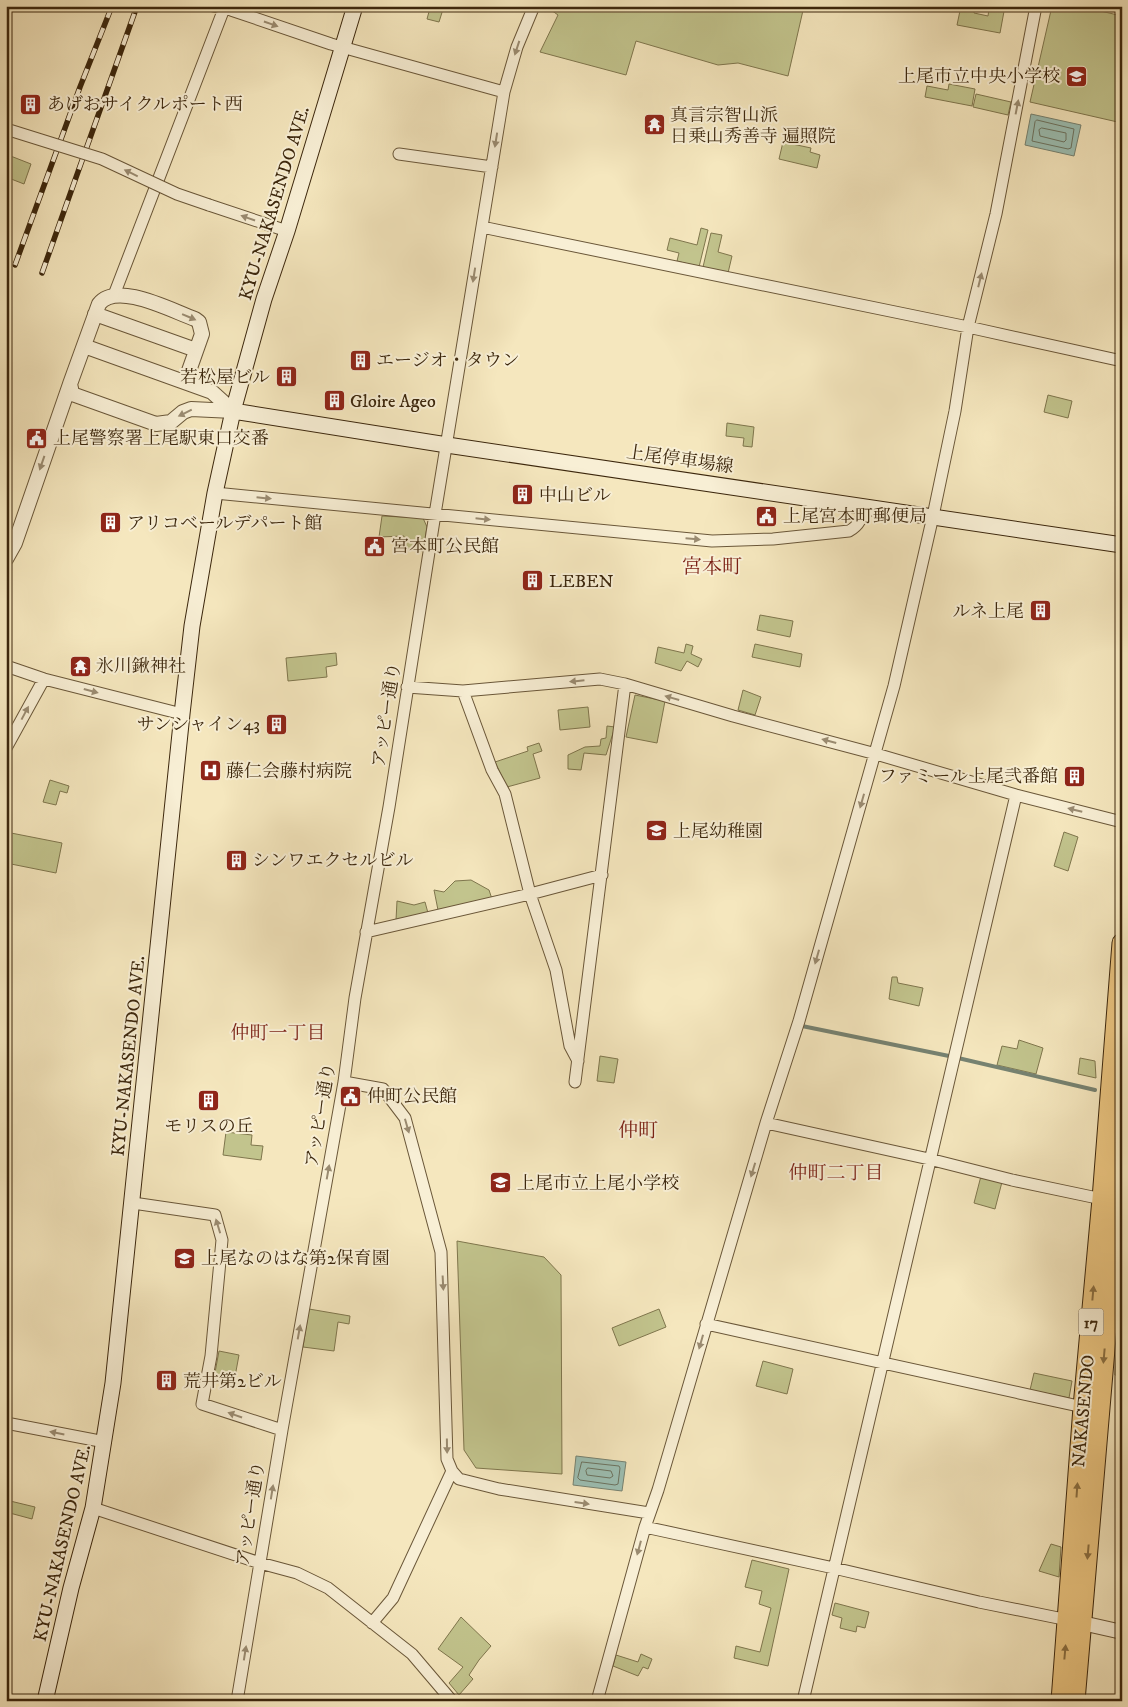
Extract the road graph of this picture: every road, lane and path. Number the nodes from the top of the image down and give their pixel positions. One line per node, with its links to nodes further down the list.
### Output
1 (354, 6): 5 (main road, KYU-NAKASENDO AVE.)
2 (534, 6): 6 (street, アッピー通り, one-way to 6)
3 (1036, 6): 14 (street, one-way to 3)
4 (221, 7): 5 (street, one-way to 5); 12 (street)
5 (342, 48): 6 (street); 11 (main road, KYU-NAKASENDO AVE.)
6 (504, 92): 9 (street, アッピー通り, one-way to 9)
7 (6, 129): 11 (street, one-way to 7, bridge)
8 (399, 154): 9 (street)
9 (492, 167): 10 (street, アッピー通り)
10 (482, 227): 14 (street); 21 (street, アッピー通り, one-way to 21)
11 (287, 231): 20 (main road, KYU-NAKASENDO AVE.)
12 (114, 295): 13 (street); 16 (street, one-way to 16)
13 (95, 314): 15 (street); 16 (street)
14 (968, 327): 17 (street); 25 (street)
15 (84, 346): 18 (street); 19 (street)
16 (196, 350): 18 (street)
17 (1122, 361)
18 (185, 382): 20 (street)
19 (70, 384): 20 (street, one-way to 19); 27 (street, one-way to 27)
20 (233, 411): 21 (main road, 上尾停車場線); 22 (main road, KYU-NAKASENDO AVE.)
21 (447, 445): 23 (main road, 上尾停車場線); 24 (street, アッピー通り)
22 (216, 493): 24 (street, one-way to 24); 33 (main road, KYU-NAKASENDO AVE.)
23 (865, 506): 24 (street, one-way to 23); 25 (main road, 上尾停車場線)
24 (435, 514): 31 (street, アッピー通り)
25 (933, 516): 26 (main road, 上尾停車場線); 35 (street)
26 (1122, 545)
27 (6, 559)
28 (6, 666): 29 (street)
29 (44, 678): 33 (street, one-way to 33); 34 (street, one-way to 29)
30 (626, 684): 32 (street, one-way to 32); 35 (street, one-way to 30); 38 (street)
31 (407, 687): 32 (street); 40 (street, アッピー通り)
32 (463, 691): 39 (street)
33 (182, 714): 49 (main road, KYU-NAKASENDO AVE.)
34 (6, 748)
35 (876, 754): 36 (street); 45 (street, one-way to 45)
36 (1016, 795): 37 (street, one-way to 36); 47 (street)
37 (1122, 822)
38 (602, 875): 39 (street); 42 (street)
39 (530, 894): 40 (street); 42 (street)
40 (366, 932): 43 (street, アッピー通り)
41 (1122, 943): 48 (highway, NAKASENDO / 17)
42 (578, 1061): 44 (street)
43 (344, 1082): 54 (street, アッピー通り, one-way to 43); 56 (street, one-way to 56)
44 (576, 1082)
45 (766, 1123): 47 (street); 50 (street, one-way to 50)
46 (1122, 1150): 48 (highway, NAKASENDO / 17)
47 (929, 1159): 48 (street); 51 (street)
48 (1114, 1201): 52 (highway, NAKASENDO / 17, one-way to 48); 62 (highway, NAKASENDO / 17, one-way to 62)
49 (133, 1203): 54 (street, one-way to 49); 55 (main road, KYU-NAKASENDO AVE.)
50 (706, 1324): 51 (street); 58 (street, one-way to 58)
51 (883, 1362): 52 (street); 61 (street)
52 (1083, 1407): 62 (highway, NAKASENDO / 17, one-way to 52)
53 (6, 1422): 55 (street, one-way to 53)
54 (282, 1430): 60 (street, アッピー通り, one-way to 54)
55 (105, 1442): 57 (main road, KYU-NAKASENDO AVE.)
56 (452, 1472): 58 (street, one-way to 58); 63 (street)
57 (94, 1508): 60 (street); 65 (main road, KYU-NAKASENDO AVE.)
58 (649, 1513): 59 (street)
59 (645, 1527): 61 (street); 68 (street, one-way to 68)
60 (260, 1563): 63 (street); 66 (street, アッピー通り, one-way to 60)
61 (834, 1568): 62 (street); 69 (street)
62 (1075, 1621): 64 (street); 70 (highway, NAKASENDO / 17, one-way to 62); 71 (highway, NAKASENDO / 17)
63 (372, 1623): 67 (street)
64 (1122, 1632)
65 (44, 1701)
66 (237, 1701)
67 (452, 1701)
68 (597, 1701)
69 (803, 1701)
70 (1061, 1701)
71 (1075, 1701)

